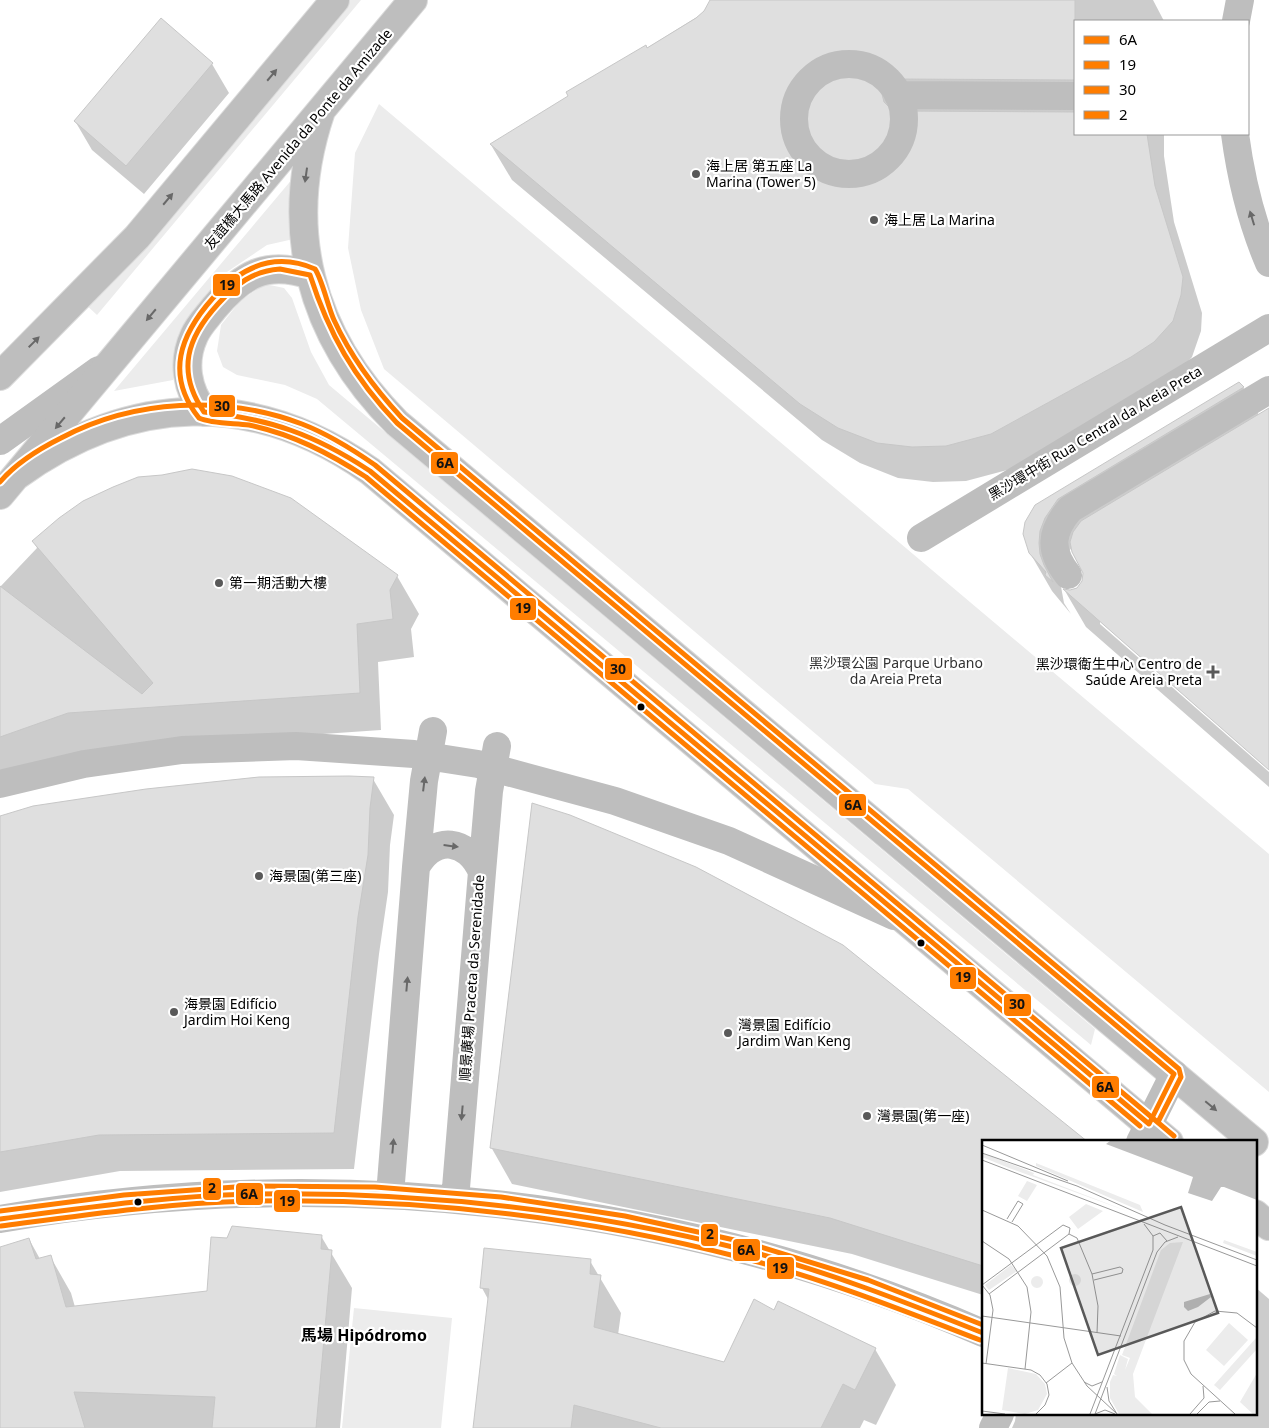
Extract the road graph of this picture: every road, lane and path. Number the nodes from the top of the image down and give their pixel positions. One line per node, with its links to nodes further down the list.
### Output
1 (335, 0): 13 (main road, one-way to 1)
2 (414, 0): 7 (main road, 友誼橋大馬路 Avenida da Ponte da Amizade)
3 (1240, 0): 4 (main road)
4 (1236, 20)
5 (898, 95): 6 (main road)
6 (1074, 96)
7 (321, 111): 10 (main road, one-way to 10); 12 (main road, 友誼橋大馬路 Avenida da Ponte da Amizade, one-way to 12)
8 (1235, 135): 9 (main road, one-way to 8)
9 (1269, 263)
10 (310, 275): 15 (main road); 26 (main road)
11 (1269, 328): 18 (main road, 黑沙環中街 Rua Central da Areia Preta)
12 (114, 358): 16 (main road); 17 (main road, one-way to 17)
13 (0, 376)
14 (1269, 390): 19 (main road)
15 (204, 412): 17 (main road); 25 (main road)
16 (0, 441)
17 (8, 485)
18 (921, 538)
19 (1068, 575)
20 (436, 749): 21 (main road); 22 (main road); 23 (main road, one-way to 20)
21 (495, 757): 24 (main road); 25 (main road)
22 (0, 784)
23 (416, 867): 24 (main road, 順景廣場 Praceta da Serenidade, one-way to 24); 32 (main road, one-way to 23)
24 (482, 872): 33 (main road, 順景廣場 Praceta da Serenidade, one-way to 33)
25 (906, 922): 27 (main road)
26 (1174, 1074): 27 (main road); 29 (main road, one-way to 29)
27 (1144, 1133): 28 (main road)
28 (1163, 1140)
29 (1253, 1140)
30 (1256, 1143): 31 (main road)
31 (1269, 1154)
32 (390, 1195): 33 (main road); 35 (main road)
33 (455, 1200): 37 (main road)
34 (1256, 1215): 36 (main road)
35 (0, 1219)
36 (1269, 1226)
37 (982, 1333)
38 (999, 1416): 39 (main road)
39 (993, 1428)

